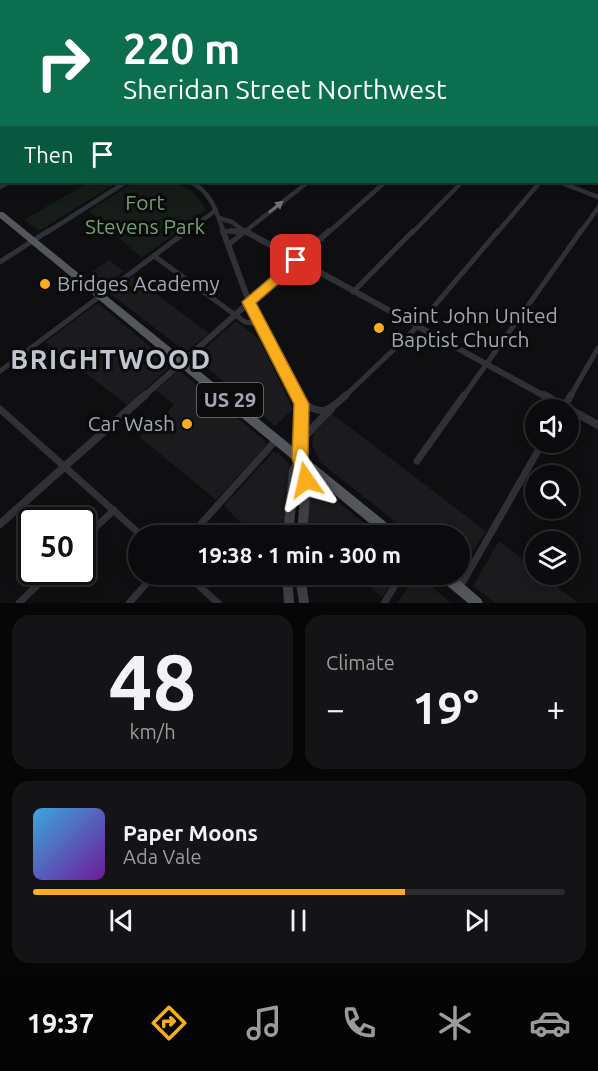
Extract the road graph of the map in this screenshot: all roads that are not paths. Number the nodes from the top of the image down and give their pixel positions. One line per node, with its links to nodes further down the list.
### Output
1 (124, 183): 15 (street)
2 (193, 183): 10 (street)
3 (307, 183): 14 (street, one-way to 3)
4 (384, 183): 18 (street)
5 (461, 183): 20 (street)
6 (539, 183): 25 (street)
7 (562, 183): 8 (street)
8 (598, 197)
9 (598, 208): 28 (street)
10 (216, 210): 12 (street); 17 (street)
11 (0, 214): 15 (highway, US 29)
12 (219, 218): 13 (street); 14 (street)
13 (223, 231): 14 (street); 16 (street)
14 (245, 232): 16 (street); 18 (street)
15 (33, 240): 19 (street); 21 (highway, US 29)
16 (228, 245): 22 (street)
17 (154, 256): 21 (street); 23 (street)
18 (296, 260): 20 (street); 22 (street)
19 (0, 262)
20 (353, 292): 25 (street)
21 (102, 295): 27 (highway, US 29); 29 (street)
22 (249, 302): 23 (street); 24 (street)
23 (235, 315): 24 (street); 27 (street)
24 (260, 324): 32 (street)
25 (417, 327): 28 (street); 34 (street)
26 (598, 348): 31 (street)
27 (182, 362): 37 (highway, US 29); 42 (street)
28 (486, 364): 30 (street); 41 (street)
29 (0, 371)
30 (547, 399)
31 (568, 399)
32 (301, 402): 34 (street); 38 (street)
33 (0, 409): 42 (street)
34 (331, 409): 38 (street)
35 (579, 416): 36 (street)
36 (598, 425)
37 (277, 439): 40 (highway, US 29); 46 (street)
38 (301, 440): 40 (street)
39 (537, 453): 58 (street)
40 (300, 458): 47 (main road); 48 (main road); 49 (highway, US 29)
41 (417, 461)
42 (65, 466): 43 (street); 44 (street)
43 (114, 510): 45 (street); 50 (street)
44 (0, 524)
45 (130, 525)
46 (200, 525)
47 (289, 525)
48 (303, 525)
49 (381, 525)
50 (96, 527)
51 (38, 585): 59 (street)
52 (145, 585): 60 (street)
53 (198, 585): 61 (street)
54 (287, 585): 62 (main road)
55 (302, 585): 63 (main road)
56 (395, 585): 64 (street)
57 (455, 585): 58 (highway)
58 (459, 588): 65 (highway)
59 (19, 603)
60 (129, 603)
61 (218, 603)
62 (289, 603)
63 (304, 603)
64 (384, 603)
65 (477, 603)

